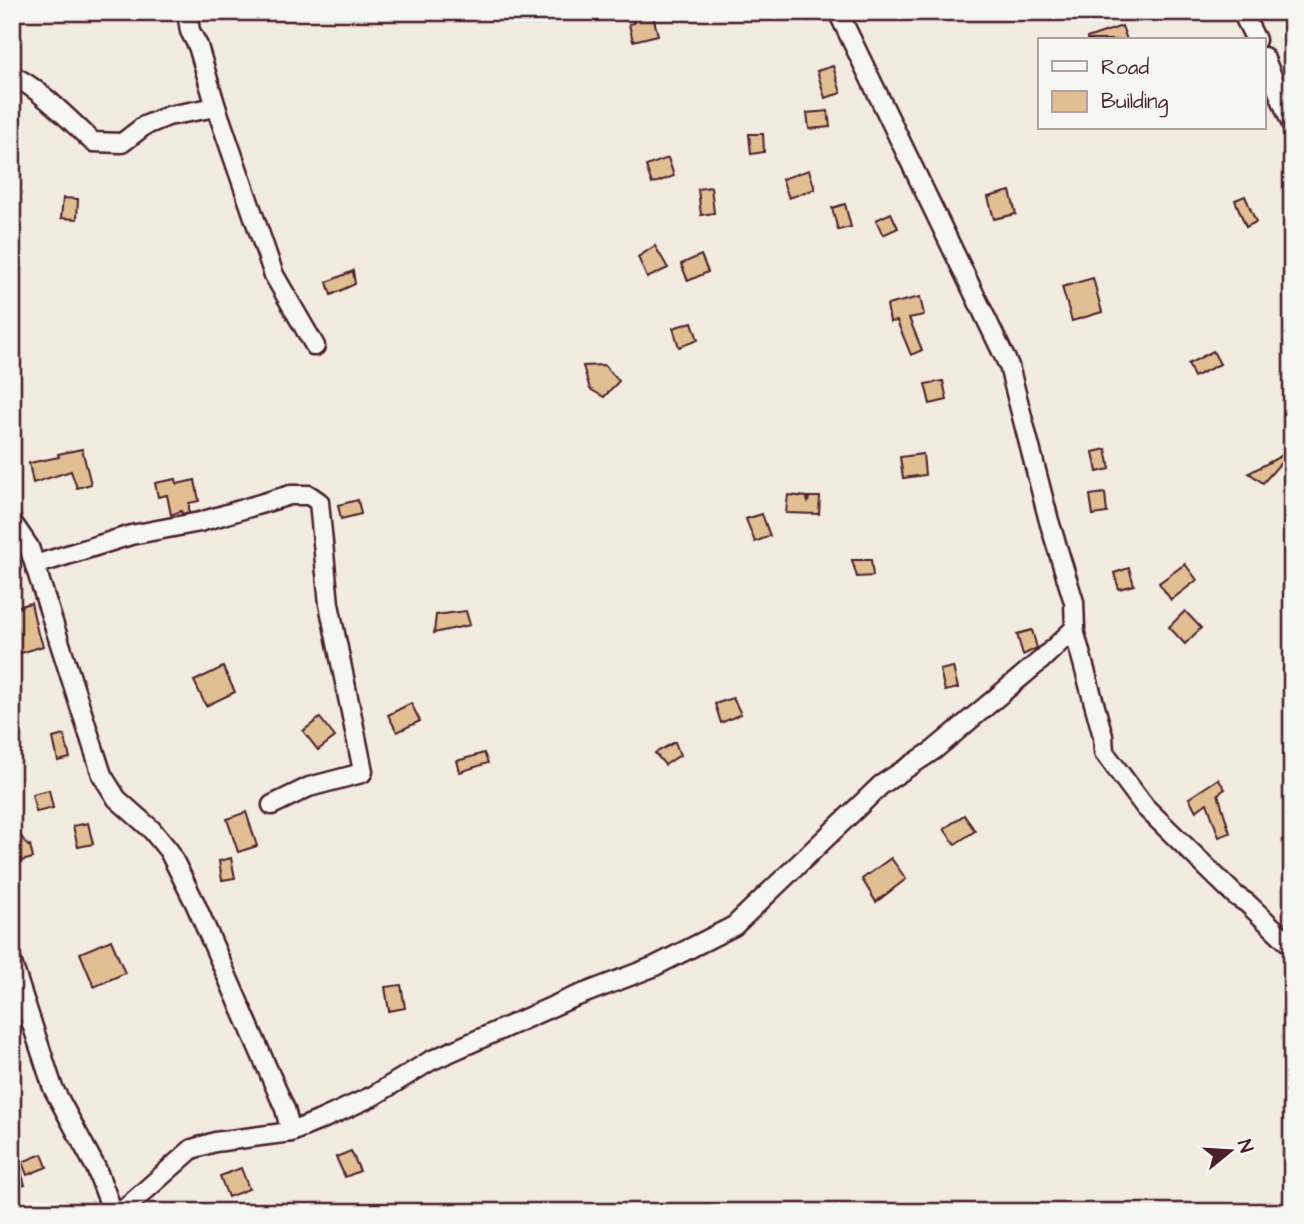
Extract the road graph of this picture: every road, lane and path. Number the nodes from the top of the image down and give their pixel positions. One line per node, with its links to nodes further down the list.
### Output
1 (187, 12): 7 (street)
2 (838, 12): 12 (street)
3 (1242, 12): 4 (street)
4 (1255, 38)
5 (1266, 62): 8 (street)
6 (12, 76): 7 (street)
7 (216, 107): 9 (street)
8 (1292, 125)
9 (315, 346)
10 (12, 522): 11 (street)
11 (35, 565): 13 (street); 16 (street)
12 (1074, 630): 14 (street); 16 (street)
13 (272, 805)
14 (1292, 946)
15 (12, 962): 17 (street)
16 (290, 1132): 18 (street)
17 (113, 1212)
18 (121, 1212)

